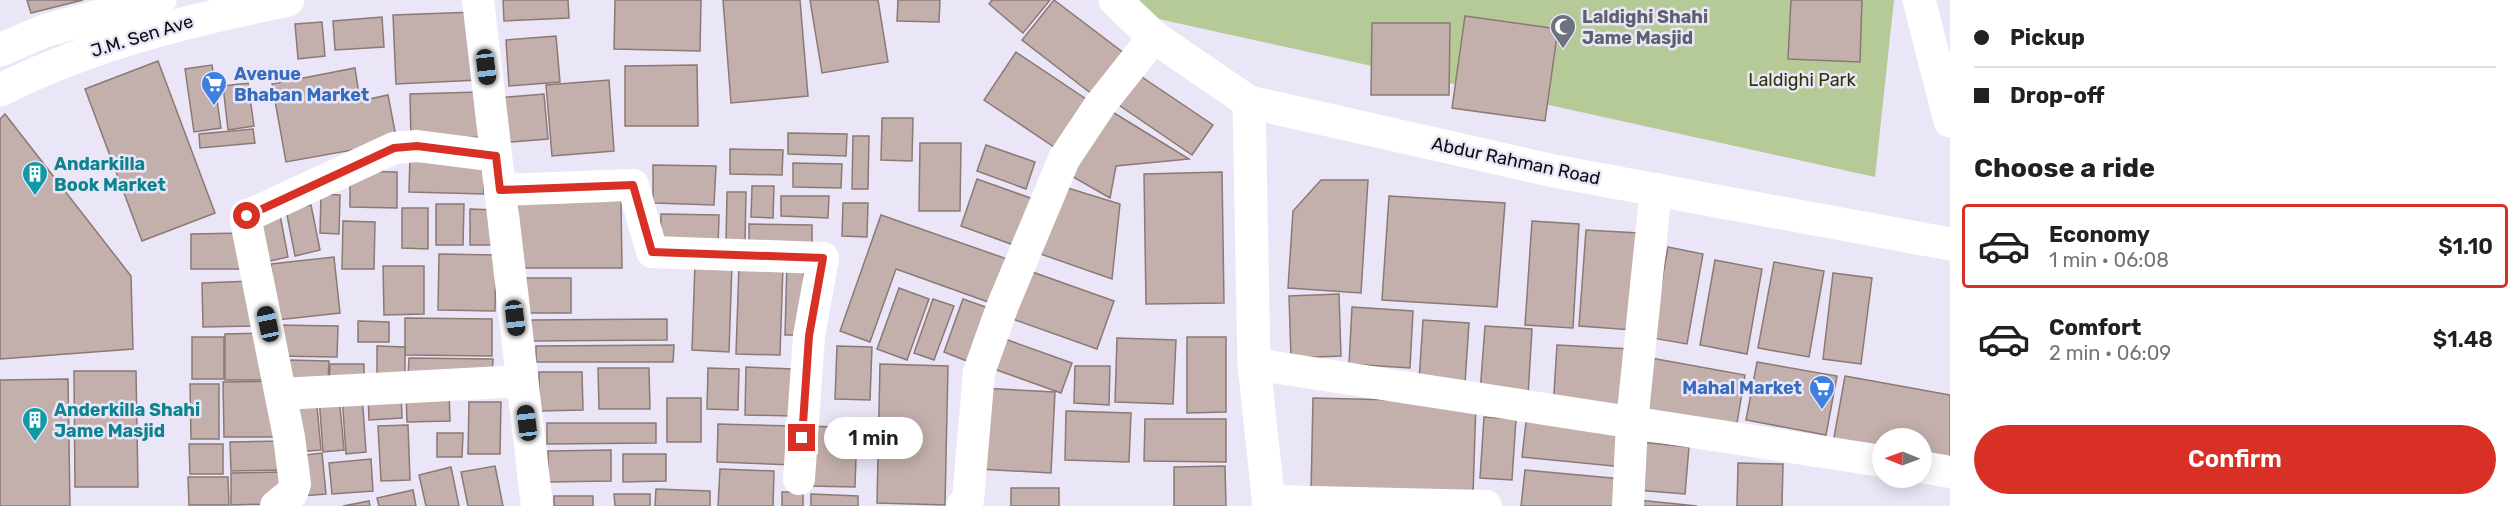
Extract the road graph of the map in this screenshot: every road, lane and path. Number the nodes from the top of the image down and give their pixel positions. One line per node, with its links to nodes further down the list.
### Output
1 (160, 0): 7 (main road, J.M. Sen Ave)
2 (288, 0): 8 (main road, J.M. Sen Ave)
3 (478, 0): 11 (street)
4 (1115, 0): 6 (main road, Abdur Rahman Road)
5 (1919, 0): 10 (main road)
6 (1154, 37): 9 (main road, Abdur Rahman Road); 26 (street)
7 (0, 50)
8 (0, 90)
9 (1249, 102): 12 (main road, Abdur Rahman Road); 15 (main road)
10 (1950, 121)
11 (496, 156): 13 (street); 17 (street)
12 (1656, 189): 14 (main road, Abdur Rahman Road); 18 (street)
13 (500, 190): 16 (street); 22 (street)
14 (1950, 244)
15 (1254, 364): 18 (street); 23 (main road)
16 (522, 381): 17 (street); 25 (street)
17 (281, 394): 24 (street)
18 (1632, 422): 19 (street); 28 (street)
19 (1872, 459)
20 (1932, 469): 21 (street)
21 (1950, 472)
22 (799, 479)
23 (1269, 503): 27 (street)
24 (276, 506)
25 (537, 506)
26 (962, 506)
27 (1486, 506)
28 (1628, 506)

